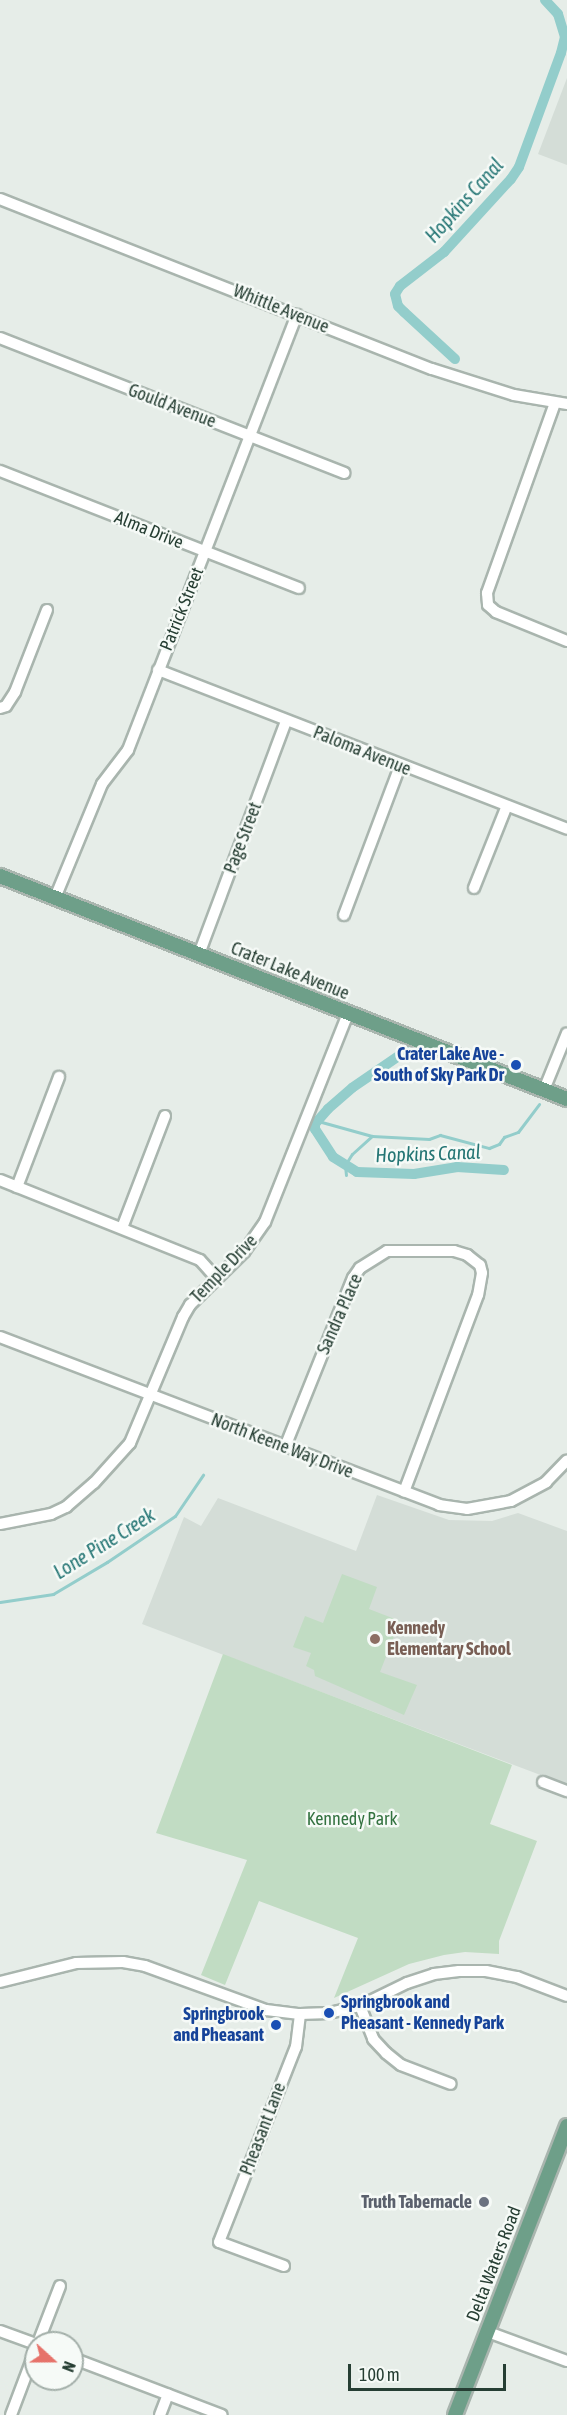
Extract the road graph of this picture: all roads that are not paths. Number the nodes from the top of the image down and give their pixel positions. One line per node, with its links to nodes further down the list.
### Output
1 (0, 199): 2 (street, Whittle Avenue)
2 (297, 315): 4 (street, Whittle Avenue); 6 (street, Patrick Street)
3 (0, 338): 6 (street, Gould Avenue)
4 (555, 403): 5 (street, Whittle Avenue); 12 (street)
5 (567, 404)
6 (250, 436): 8 (street, Gould Avenue); 9 (street, Patrick Street)
7 (0, 471): 9 (street, Alma Drive)
8 (345, 472)
9 (205, 552): 10 (street, Alma Drive); 13 (street, Patrick Street)
10 (299, 588)
11 (47, 610): 14 (street)
12 (567, 640)
13 (158, 670): 15 (street, Paloma Avenue); 21 (street, Patrick Street)
14 (0, 708)
15 (286, 721): 16 (street, Paloma Avenue); 23 (street, Page Street)
16 (400, 766): 17 (street, Paloma Avenue); 22 (street)
17 (506, 808): 18 (street, Paloma Avenue); 20 (street)
18 (567, 829)
19 (0, 876): 21 (main road, Crater Lake Avenue)
20 (474, 888)
21 (55, 898): 23 (main road, Crater Lake Avenue)
22 (344, 915)
23 (199, 954): 24 (main road, Crater Lake Avenue)
24 (348, 1013): 27 (main road, Crater Lake Avenue); 33 (street, Temple Drive)
25 (567, 1033): 27 (street)
26 (59, 1077): 31 (street)
27 (544, 1090): 28 (main road, Crater Lake Avenue)
28 (567, 1100)
29 (165, 1116): 32 (street)
30 (0, 1180): 31 (street)
31 (17, 1187): 32 (street)
32 (122, 1228): 33 (street)
33 (216, 1278): 35 (street, Temple Drive)
34 (0, 1337): 35 (street, North Keene Way Drive)
35 (151, 1395): 36 (street, North Keene Way Drive); 39 (street, Temple Drive)
36 (285, 1447): 38 (street, North Keene Way Drive); 38 (street, Sandra Place)
37 (564, 1464): 38 (street, North Keene Way Drive)
38 (404, 1492)
39 (0, 1524)
40 (543, 1782): 41 (street)
41 (567, 1791)
42 (0, 1982): 45 (street)
43 (567, 1996): 44 (street)
44 (360, 2006): 45 (street); 46 (street)
45 (300, 2014): 48 (street, Pheasant Lane)
46 (451, 2084)
47 (567, 2126): 52 (main road, Delta Waters Road)
48 (284, 2266)
49 (60, 2286): 51 (street)
50 (0, 2331): 53 (street)
51 (43, 2331)
52 (488, 2332): 54 (street); 61 (main road, Delta Waters Road)
53 (24, 2341)
54 (567, 2361)
55 (84, 2362): 57 (street)
56 (24, 2380): 58 (street)
57 (168, 2394): 59 (street); 60 (street)
58 (11, 2415)
59 (160, 2415)
60 (222, 2415)
61 (455, 2415)

